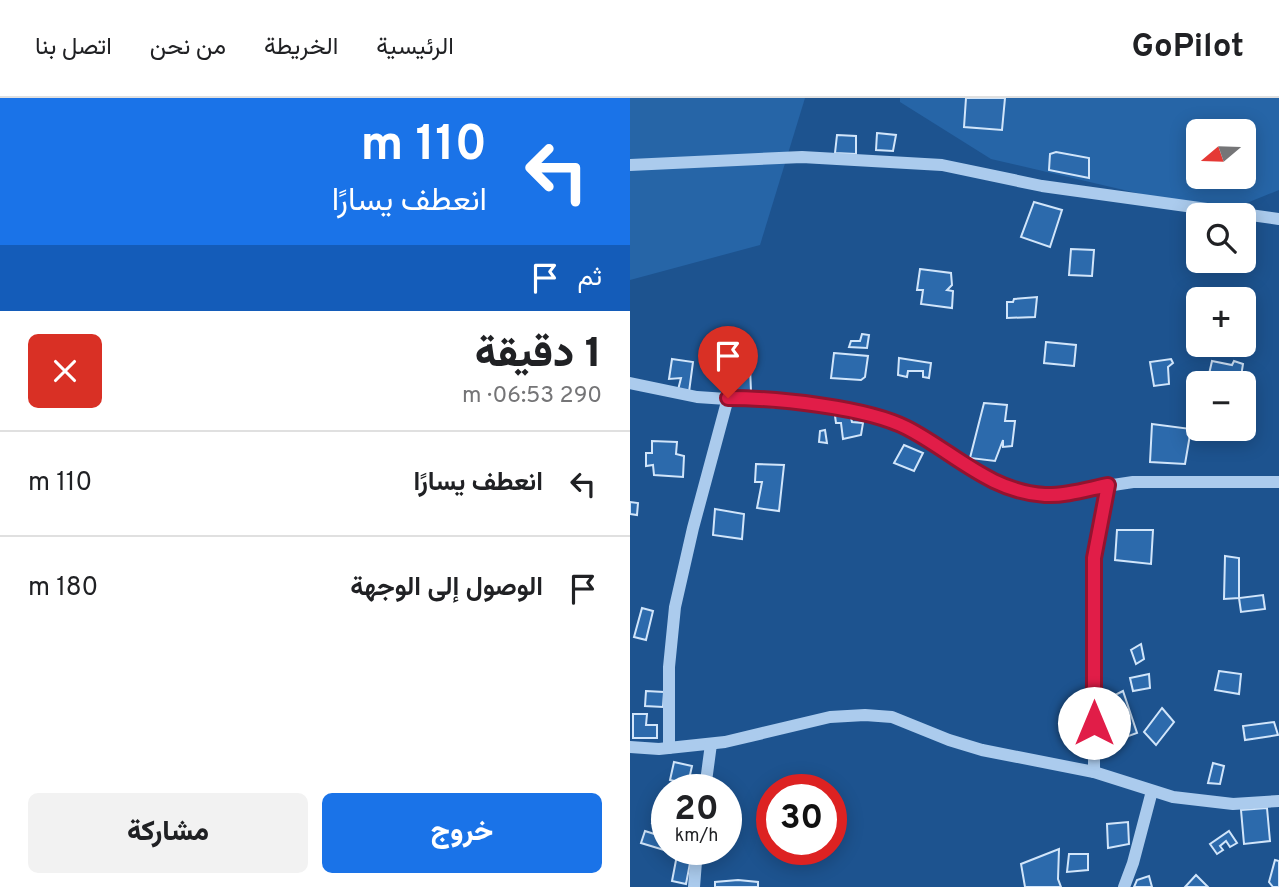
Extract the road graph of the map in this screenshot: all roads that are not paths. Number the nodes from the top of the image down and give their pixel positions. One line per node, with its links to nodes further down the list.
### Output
1 (630, 165): 2 (street)
2 (1279, 219)
3 (630, 383): 4 (street)
4 (728, 398): 6 (street); 9 (street)
5 (1279, 482): 6 (street)
6 (1108, 485): 10 (street)
7 (711, 744): 9 (street); 10 (street); 11 (street)
8 (630, 747): 9 (street)
9 (669, 748)
10 (1094, 772): 12 (street)
11 (707, 774)
12 (1153, 791): 13 (street); 16 (street)
13 (1279, 801)
14 (696, 865): 15 (street)
15 (694, 887)
16 (1124, 887)

